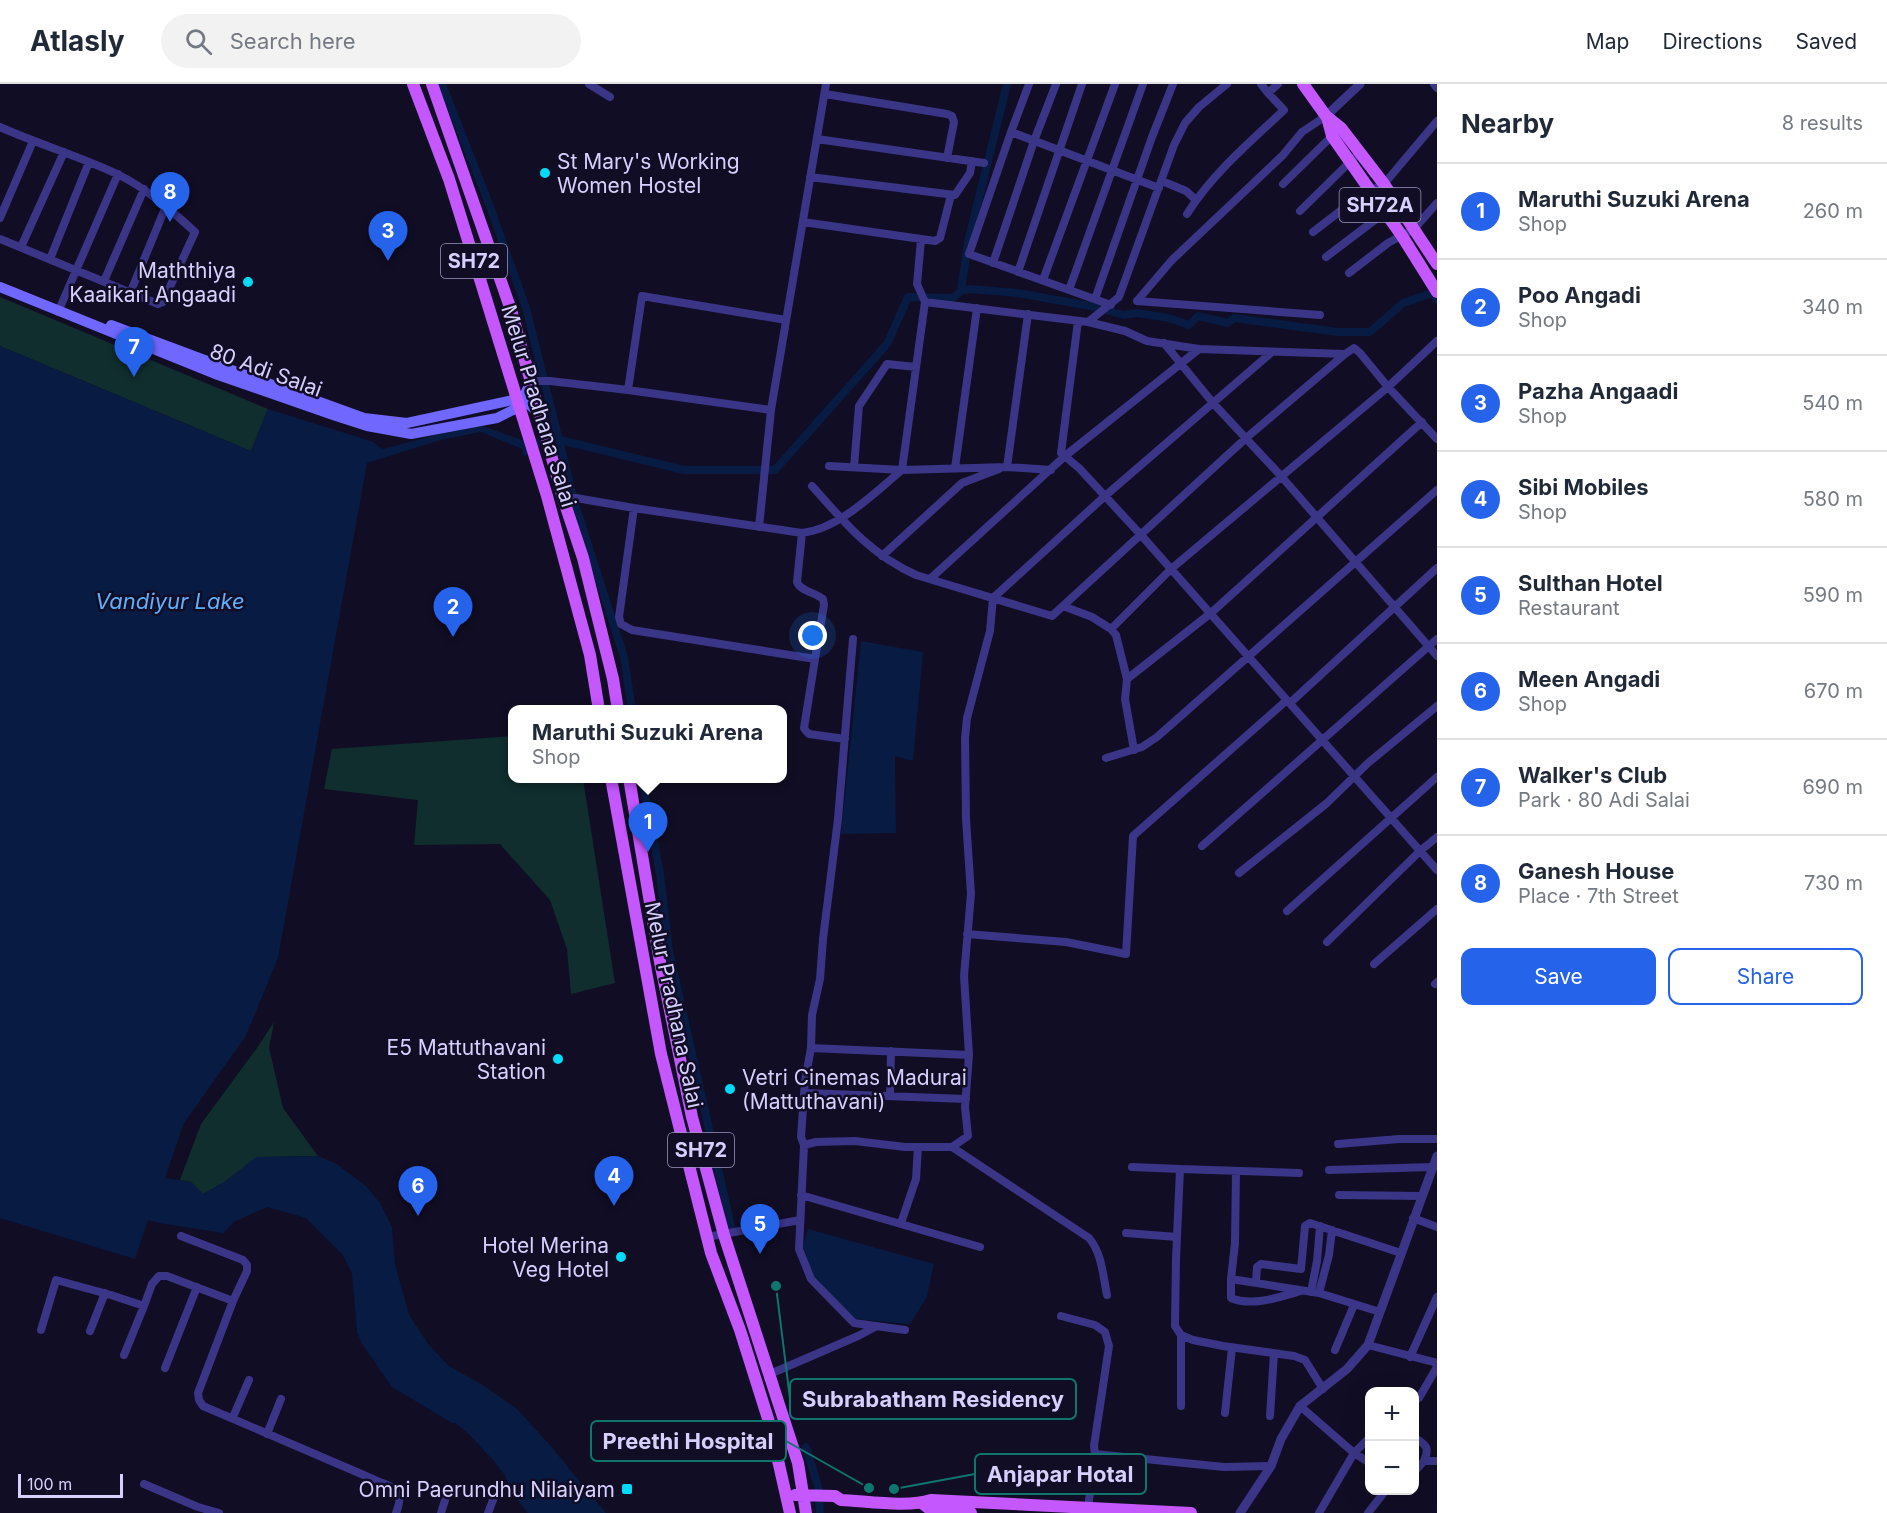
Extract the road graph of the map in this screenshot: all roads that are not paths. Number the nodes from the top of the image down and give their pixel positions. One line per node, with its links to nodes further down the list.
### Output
1 (412, 84): 94 (main road, Melur Pradhana Salai / SH72)
2 (432, 84): 95 (main road, Melur Pradhana Salai / SH72)
3 (589, 84): 20 (street)
4 (826, 84): 19 (street)
5 (1029, 84): 24 (street)
6 (1056, 84): 28 (street)
7 (1082, 84): 29 (street)
8 (1115, 84): 33 (street)
9 (1143, 84): 37 (street)
10 (1173, 84): 40 (street)
11 (1227, 84): 43 (street)
12 (1261, 84): 18 (street)
13 (1278, 84): 18 (street)
14 (1303, 84): 21 (main road, SH72A)
15 (1360, 84): 21 (street)
16 (1434, 84): 17 (street)
17 (1437, 88)
18 (1269, 93): 47 (street)
19 (825, 94): 26 (street); 32 (street)
20 (610, 97)
21 (1326, 116): 25 (main road, SH72A); 83 (street)
22 (1436, 123): 42 (street)
23 (1, 130): 27 (street)
24 (1011, 132): 28 (street); 64 (street)
25 (1337, 132): 31 (main road, SH72A); 41 (street)
26 (817, 139): 32 (street); 39 (street)
27 (33, 141): 30 (street); 54 (street)
28 (1034, 141): 29 (street); 64 (street)
29 (1060, 150): 33 (street); 67 (street)
30 (64, 152): 35 (street); 61 (street)
31 (1355, 157): 42 (main road, SH72A); 45 (main road, SH72A); 51 (street)
32 (947, 158): 34 (street)
33 (1086, 160): 37 (street); 71 (street)
34 (972, 161): 36 (street); 46 (street)
35 (89, 162): 38 (street); 63 (street)
36 (984, 163)
37 (1111, 170): 40 (street); 74 (street)
38 (118, 174): 44 (street); 66 (street)
39 (810, 177): 46 (street); 55 (street)
40 (1138, 180): 43 (street); 77 (street)
41 (1283, 183)
42 (1384, 184): 45 (street); 49 (main road, SH72A)
43 (1161, 185): 47 (street); 81 (street)
44 (144, 189): 50 (street); 72 (street)
45 (1370, 190): 52 (main road, SH72A); 57 (street)
46 (951, 195): 60 (street)
47 (1196, 200): 53 (street)
48 (1437, 203): 56 (street)
49 (1396, 204): 52 (street); 56 (main road, SH72A)
50 (166, 206): 75 (street); 75 (street)
51 (1300, 211)
52 (1384, 212): 58 (main road, SH72A); 62 (street)
53 (1186, 214)
54 (0, 218)
55 (803, 222): 60 (street); 84 (street)
56 (1413, 229): 58 (street); 65 (main road, SH72A)
57 (1313, 232)
58 (1402, 236): 68 (street); 69 (main road, SH72A)
59 (0, 239): 61 (street)
60 (921, 240): 78 (street)
61 (21, 247): 63 (street)
62 (1326, 257)
63 (50, 260): 66 (street)
64 (993, 263): 67 (street)
65 (1437, 266): 69 (main road)
66 (77, 270): 72 (street); 80 (street)
67 (1018, 272): 71 (street)
68 (1349, 273)
69 (1425, 273): 76 (main road, SH72A)
70 (0, 280): 80 (main road, 80 Adi Salai)
71 (1043, 280): 74 (street)
72 (104, 281): 75 (street)
73 (0, 287): 80 (main road, 80 Adi Salai)
74 (1069, 290): 77 (street)
75 (131, 291)
76 (1437, 291)
77 (1095, 299): 81 (street)
78 (924, 301): 79 (street); 93 (street)
79 (977, 308): 82 (street); 112 (street)
80 (60, 309): 100 (main road, 80 Adi Salai); 103 (main road, 80 Adi Salai)
81 (1106, 309): 86 (street)
82 (1028, 314): 85 (street); 110 (street)
83 (1320, 315)
84 (786, 320): 97 (street); 101 (street)
85 (1078, 321): 86 (street); 108 (street)
86 (1088, 322): 88 (street)
87 (1437, 341): 96 (street)
88 (1164, 344): 89 (street); 92 (street)
89 (1199, 349): 90 (street); 92 (street)
90 (1272, 352): 91 (street); 99 (street)
91 (1345, 354): 96 (street); 106 (street)
92 (1180, 363): 99 (street); 108 (street)
93 (916, 367): 111 (street); 113 (street)
94 (511, 377): 98 (main road, Melur Pradhana Salai / SH72); 100 (main road)
95 (534, 381): 97 (street); 98 (main road); 102 (main road, Melur Pradhana Salai / SH72)
96 (1388, 387): 104 (street); 115 (street)
97 (628, 390): 101 (street)
98 (520, 402): 100 (main road, 80 Adi Salai); 102 (main road); 103 (main road, 80 Adi Salai); 105 (main road, Melur Pradhana Salai / SH72)
99 (1213, 403): 106 (street); 118 (street)
100 (494, 405)
101 (771, 410): 123 (street)
102 (542, 415): 119 (main road, Melur Pradhana Salai / SH72)
103 (497, 418): 105 (main road)
104 (1422, 422): 107 (street); 121 (street)
105 (525, 426): 144 (main road, Melur Pradhana Salai / SH72)
106 (1245, 439): 115 (street); 125 (street)
107 (1437, 439)
108 (1065, 456): 114 (street); 118 (street)
109 (829, 466): 111 (street)
110 (1007, 466): 112 (street); 114 (street); 126 (street)
111 (854, 467): 113 (street)
112 (955, 468): 113 (street)
113 (902, 470): 122 (street)
114 (1051, 470): 130 (street)
115 (1281, 476): 121 (street); 129 (street)
116 (812, 486): 122 (street)
117 (1437, 490): 127 (street)
118 (1105, 496): 125 (street); 131 (street)
119 (570, 498): 120 (street); 145 (main road, Melur Pradhana Salai / SH72)
120 (634, 508): 123 (street); 141 (street)
121 (1316, 517): 127 (street); 134 (street)
122 (842, 519): 124 (street); 126 (street)
123 (759, 527): 124 (street)
124 (802, 533): 141 (street)
125 (1141, 535): 129 (street); 132 (street)
126 (882, 556): 130 (street)
127 (1355, 560): 133 (street); 139 (street)
128 (1437, 568): 133 (street)
129 (1171, 569): 134 (street); 135 (street)
130 (930, 579): 131 (street)
131 (993, 598): 132 (street); 163 (street)
132 (1063, 606): 135 (street)
133 (1395, 607): 138 (street); 143 (street)
134 (1211, 613): 139 (street); 142 (street)
135 (1111, 629): 142 (street)
136 (853, 639): 147 (street)
137 (1437, 639): 138 (street)
138 (1429, 647): 140 (street); 148 (street)
139 (1248, 655): 143 (street); 149 (street)
140 (1437, 656)
141 (815, 658): 147 (street)
142 (1126, 679): 149 (street)
143 (1289, 701): 148 (street); 163 (street)
144 (598, 705)
145 (617, 705)
146 (1437, 706): 151 (street)
147 (845, 739): 166 (street)
148 (1323, 741): 151 (street); 157 (street)
149 (1134, 750): 150 (street)
150 (1106, 758)
151 (1355, 777): 155 (street); 160 (street)
152 (1437, 777): 155 (street)
153 (612, 783): 197 (main road, Melur Pradhana Salai / SH72)
154 (630, 783): 194 (main road, Melur Pradhana Salai / SH72)
155 (1390, 818): 158 (street); 162 (street)
156 (1437, 837): 158 (street)
157 (1202, 846)
158 (1420, 851): 159 (street); 164 (street)
159 (1437, 870)
160 (1239, 873)
161 (1437, 909): 165 (street)
162 (1287, 911)
163 (967, 934): 168 (street)
164 (1327, 942)
165 (1374, 964)
166 (811, 1048): 167 (street); 169 (street)
167 (891, 1051): 168 (street); 170 (street)
168 (969, 1055): 171 (street)
169 (805, 1093): 170 (street); 174 (street)
170 (890, 1096): 171 (street)
171 (966, 1099): 176 (street)
172 (1437, 1138): 173 (street)
173 (1338, 1144)
174 (804, 1145): 175 (street); 184 (street)
175 (918, 1147): 176 (street); 189 (street)
176 (952, 1147): 205 (street)
177 (1437, 1156): 179 (street)
178 (1132, 1167): 180 (street)
179 (1433, 1167): 181 (street); 186 (street)
180 (1180, 1169): 182 (street); 196 (street)
181 (1329, 1170)
182 (1236, 1171): 183 (street); 200 (street)
183 (1299, 1173)
184 (801, 1195): 188 (street); 189 (street)
185 (1339, 1195): 186 (street)
186 (1422, 1196): 187 (street)
187 (1413, 1218): 191 (street); 199 (street)
188 (800, 1220): 194 (street); 212 (street)
189 (901, 1223): 198 (street)
190 (1320, 1226): 192 (street); 201 (street); 203 (street)
191 (1437, 1227)
192 (1332, 1230): 199 (street); 203 (street)
193 (1126, 1233): 196 (street)
194 (724, 1235): 197 (street); 225 (main road, Melur Pradhana Salai / SH72)
195 (181, 1236): 207 (street)
196 (1177, 1236): 216 (street)
197 (707, 1237): 251 (main road, Melur Pradhana Salai / SH72)
198 (980, 1247)
199 (1401, 1253): 210 (street)
200 (1231, 1279): 201 (street); 203 (street)
201 (1256, 1282): 203 (street)
202 (197, 1287): 207 (street); 209 (street); 224 (street)
203 (1311, 1292): 208 (street)
204 (105, 1293): 209 (street); 213 (street); 215 (street)
205 (1107, 1295)
206 (1437, 1297): 222 (street)
207 (233, 1301): 234 (street)
208 (1354, 1305): 210 (street); 219 (street)
209 (144, 1306): 221 (street)
210 (1380, 1312): 217 (street)
211 (1060, 1316): 239 (street)
212 (877, 1326): 214 (street); 225 (street)
213 (41, 1330)
214 (906, 1330)
215 (90, 1331)
216 (1181, 1335): 218 (street); 230 (street)
217 (1368, 1345): 222 (street); 227 (street)
218 (1232, 1347): 220 (street); 232 (street)
219 (1335, 1350)
220 (1274, 1353): 227 (street); 233 (street)
221 (124, 1356)
222 (1410, 1357): 223 (street)
223 (1437, 1365): 228 (street)
224 (165, 1368)
225 (770, 1374): 249 (main road, Melur Pradhana Salai / SH72)
226 (249, 1380): 234 (street)
227 (1323, 1389): 231 (street)
228 (1419, 1398)
229 (281, 1399): 235 (street)
230 (1181, 1406)
231 (1300, 1406): 238 (street); 243 (street)
232 (1225, 1413)
233 (1270, 1416)
234 (233, 1417): 235 (street)
235 (267, 1434): 254 (street)
236 (1419, 1440): 241 (street)
237 (1366, 1441): 238 (street)
238 (1354, 1453): 240 (street); 260 (street)
239 (1095, 1454): 243 (street); 252 (street)
240 (1365, 1460)
241 (1424, 1461): 242 (street); 244 (street)
242 (1437, 1461)
243 (1271, 1466): 259 (street)
244 (1419, 1466)
245 (144, 1484): 253 (street)
246 (1383, 1495): 261 (street)
247 (446, 1497): 255 (street)
248 (493, 1500): 256 (street)
249 (814, 1502): 250 (main road); 251 (main road)
250 (922, 1503): 252 (main road); 257 (main road)
251 (789, 1504)
252 (1088, 1508): 258 (main road)
253 (219, 1513)
254 (396, 1513)
255 (441, 1513)
256 (488, 1513)
257 (971, 1513)
258 (1191, 1513)
259 (1240, 1513)
260 (1319, 1513)
261 (1368, 1513)

